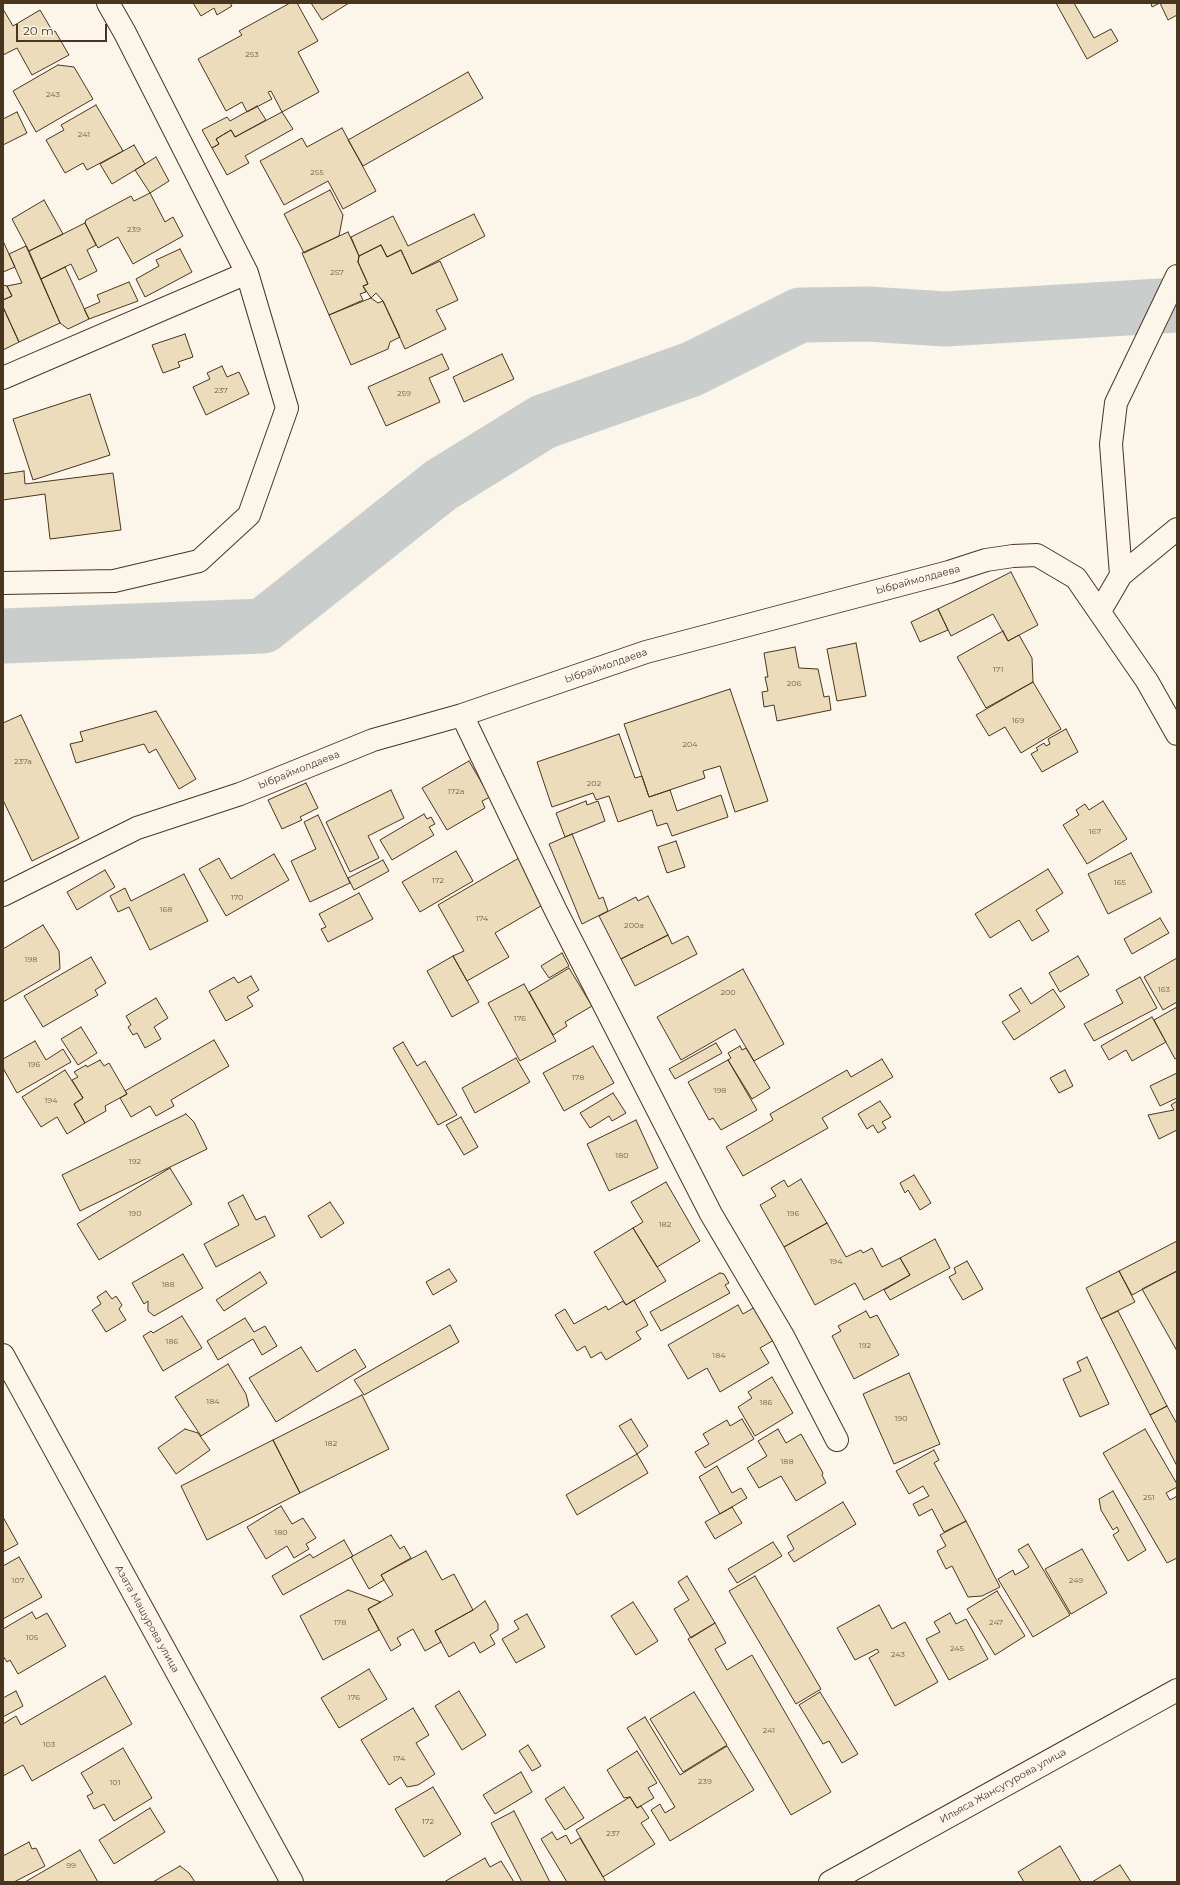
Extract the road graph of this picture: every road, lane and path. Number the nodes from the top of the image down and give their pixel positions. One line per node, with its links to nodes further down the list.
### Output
1 (108, 3): 2 (street)
2 (247, 273): 4 (street); 7 (street)
3 (1177, 276): 6 (street)
4 (3, 378)
5 (1177, 529): 6 (street)
6 (1121, 575): 8 (street)
7 (3, 583)
8 (1100, 611): 9 (street, Ыбраймолдаева); 10 (street, Ыбраймолдаева)
9 (462, 716): 11 (street, Ыбраймолдаева); 13 (street)
10 (1177, 734)
11 (3, 895)
12 (3, 1355): 15 (street, Азата Машурова улица)
13 (837, 1440)
14 (1177, 1690): 16 (street, Ильяса Жансугурова улица)
15 (292, 1882)
16 (830, 1882)

